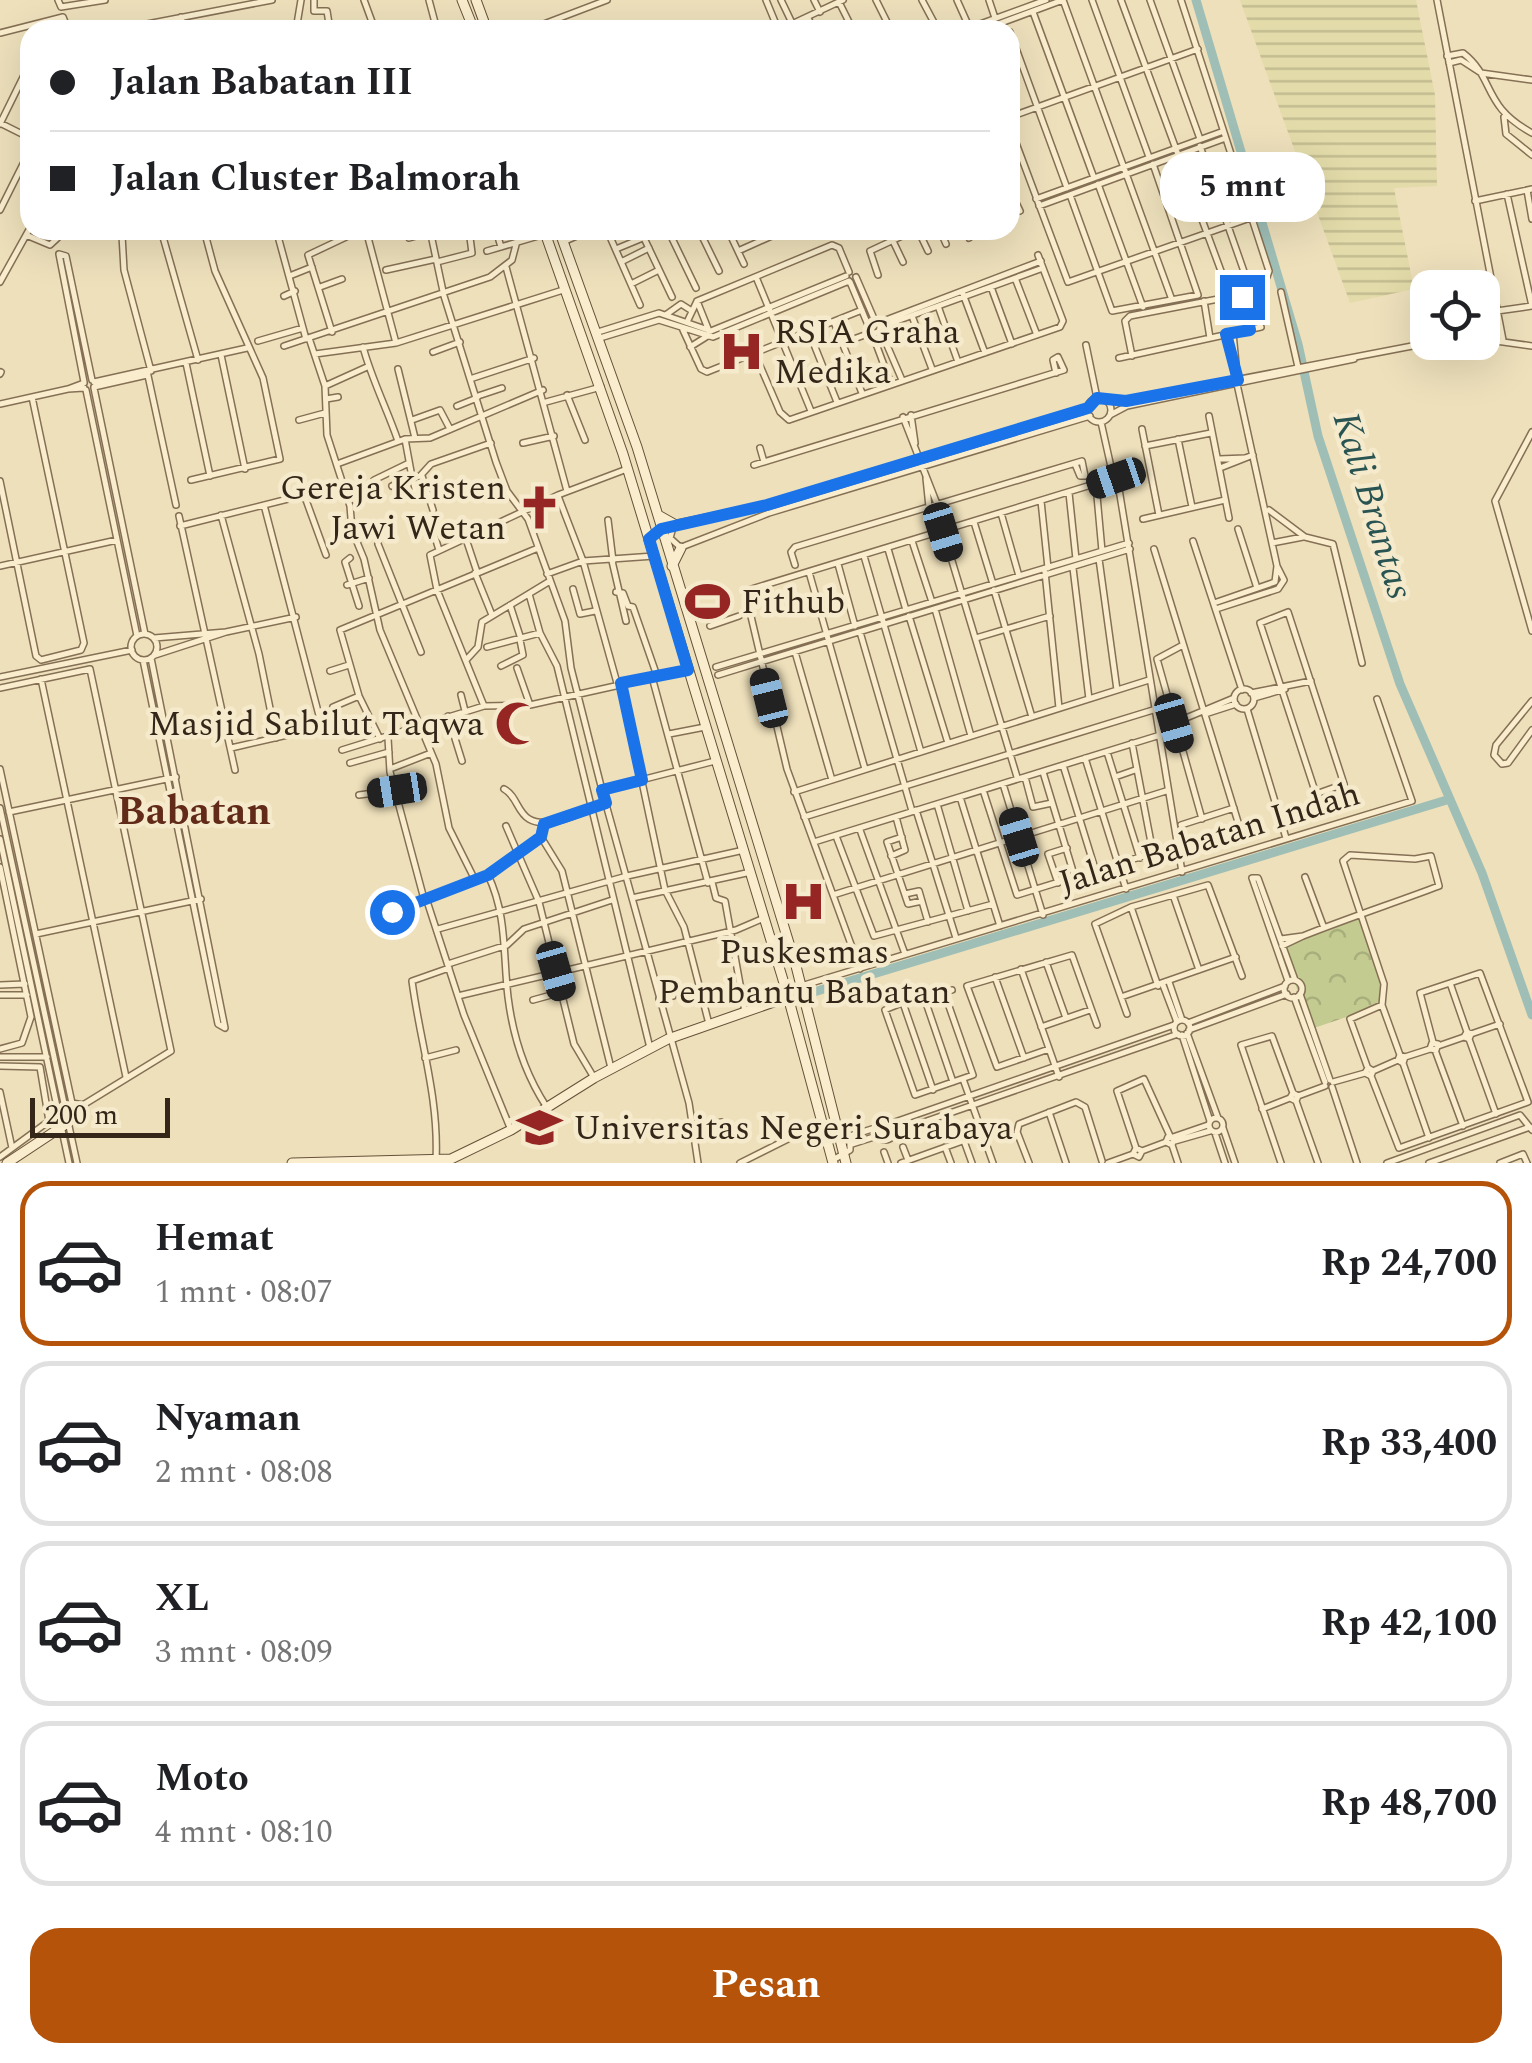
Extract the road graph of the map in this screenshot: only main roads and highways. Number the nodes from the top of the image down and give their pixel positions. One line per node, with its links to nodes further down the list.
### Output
1 (548, 240): 3 (main road)
2 (562, 240): 3 (main road)
3 (594, 336): 4 (main road); 8 (main road)
4 (658, 516): 5 (main road); 7 (main road)
5 (674, 524)
6 (681, 548): 7 (main road)
7 (672, 566): 8 (main road)
8 (727, 774): 9 (main road); 10 (main road)
9 (798, 986): 10 (main road); 12 (main road)
10 (787, 995): 13 (main road); 14 (main road)
11 (65, 1124): 15 (main road)
12 (845, 1159)
13 (436, 1162): 16 (main road)
14 (832, 1162)
15 (7, 1163)
16 (292, 1163)

